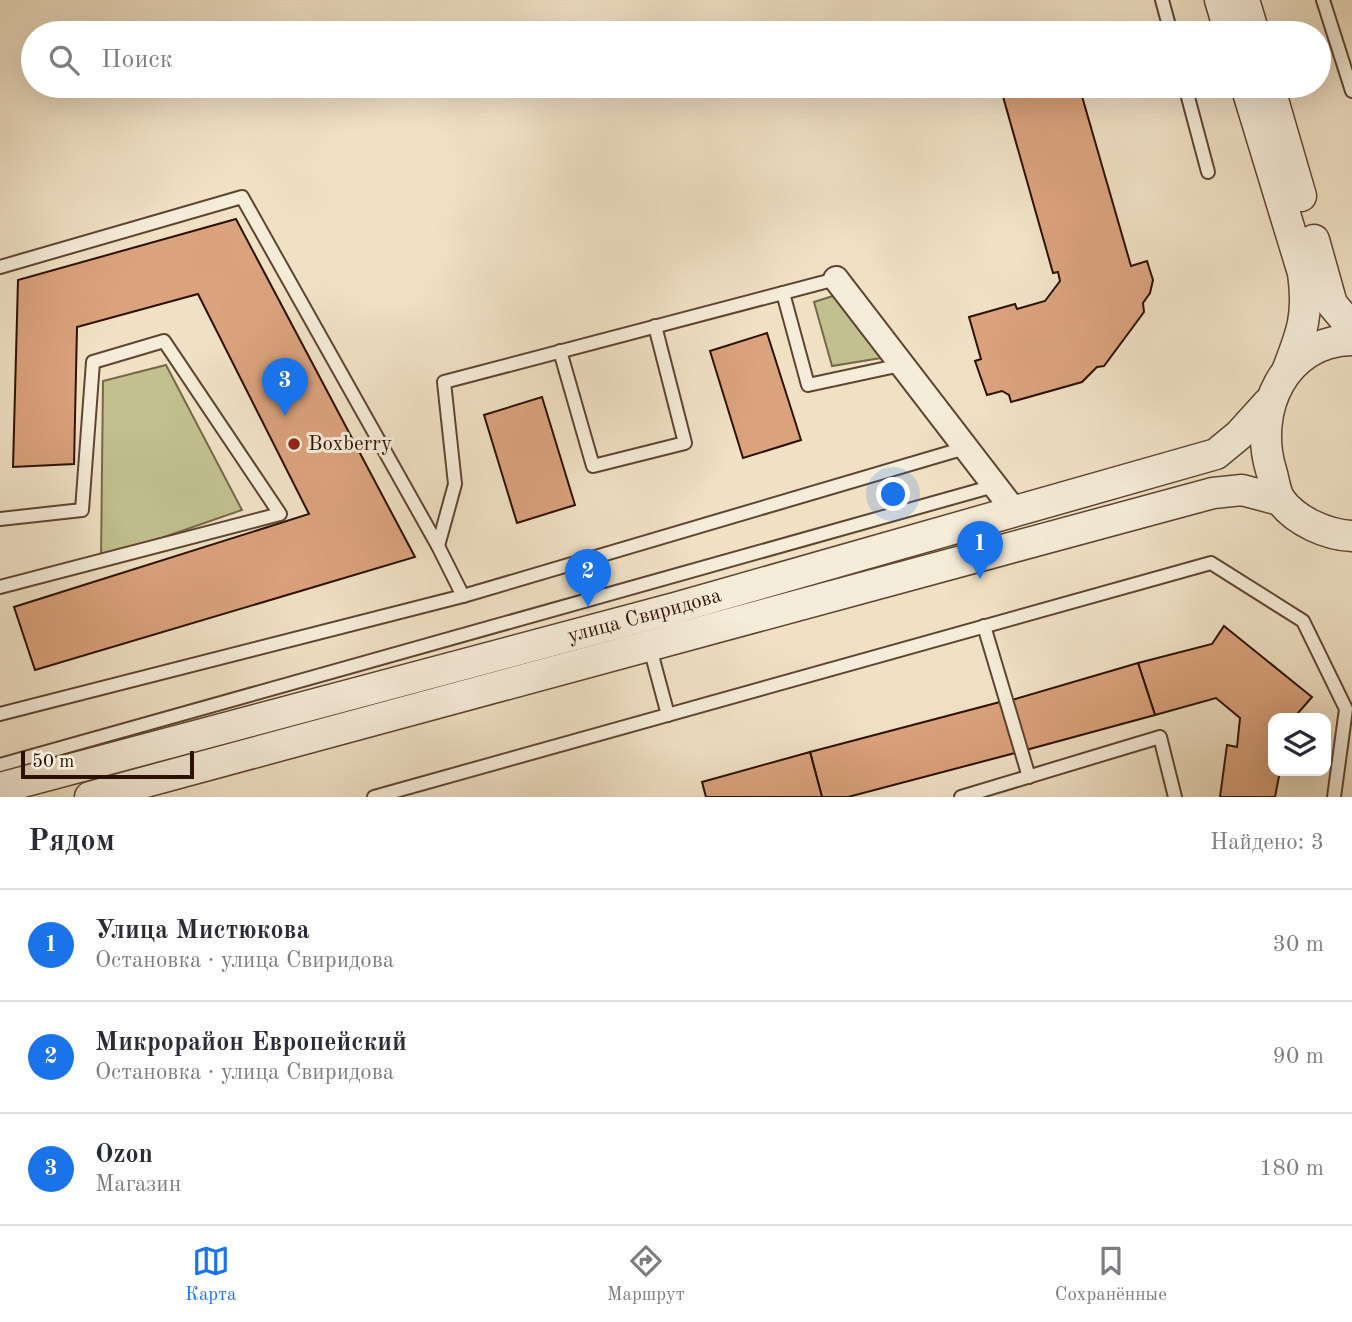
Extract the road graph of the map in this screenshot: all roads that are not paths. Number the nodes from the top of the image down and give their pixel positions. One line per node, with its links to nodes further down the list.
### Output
1 (1162, 0): 5 (lane)
2 (1220, 0): 6 (street)
3 (1244, 0): 7 (street)
4 (1323, 0): 8 (lane)
5 (1168, 21)
6 (1226, 21)
7 (1250, 21)
8 (1330, 21)
9 (1331, 25): 10 (lane)
10 (1352, 91)
11 (1188, 98): 14 (lane)
12 (1250, 98): 23 (street)
13 (1272, 98): 19 (street)
14 (1208, 172)
15 (0, 267): 31 (lane)
16 (836, 279): 17 (lane); 22 (street)
17 (783, 293): 18 (lane); 22 (lane)
18 (655, 326): 21 (lane); 21 (lane)
19 (1352, 328)
20 (1352, 340): 23 (street)
21 (560, 351): 31 (lane)
22 (901, 365): 25 (street)
23 (1287, 371): 24 (street)
24 (1268, 403): 27 (street); 28 (street, улица Свиридова)
25 (965, 449): 26 (street); 33 (lane)
26 (994, 486): 28 (street); 38 (lane)
27 (1280, 500): 30 (street); 35 (street, улица Свиридова)
28 (1016, 513): 40 (street, улица Свиридова)
29 (0, 519): 32 (lane)
30 (1352, 537)
31 (438, 546): 33 (lane)
32 (0, 587)
33 (463, 596): 36 (lane)
34 (984, 626): 37 (lane); 39 (lane); 45 (lane)
35 (650, 648): 37 (lane); 41 (street, улица Свиридова)
36 (0, 714)
37 (668, 715): 42 (lane)
38 (0, 765)
39 (1028, 777): 43 (lane); 44 (lane)
40 (0, 788)
41 (90, 797)
42 (374, 797)
43 (961, 797)
44 (1175, 797)
45 (1334, 797)

